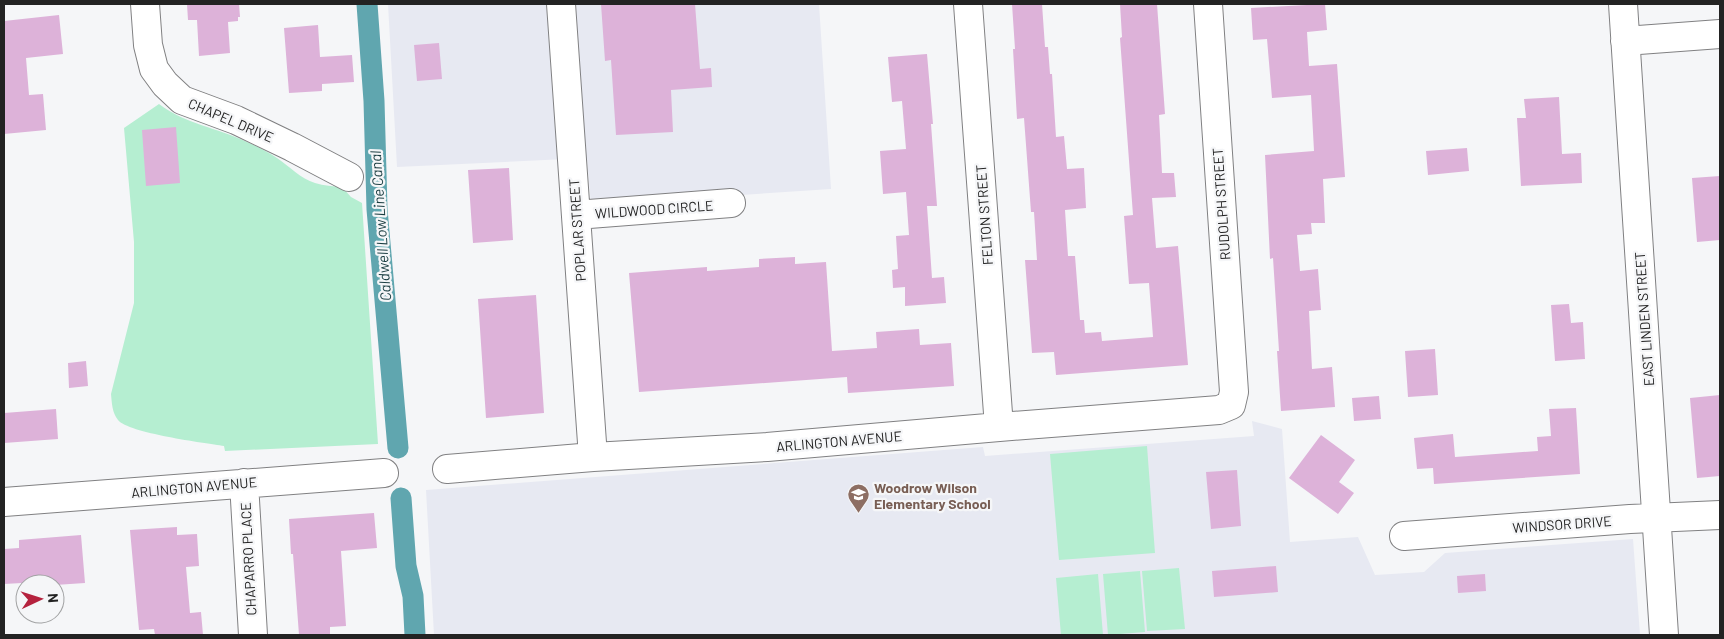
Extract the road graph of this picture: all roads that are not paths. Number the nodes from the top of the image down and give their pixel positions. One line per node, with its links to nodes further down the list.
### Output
1 (145, 4): 8 (street, CHAPEL DRIVE)
2 (561, 4): 10 (street, POPLAR STREET)
3 (968, 4): 12 (street, FELTON STREET)
4 (1208, 4): 11 (street, RUDOLPH STREET)
5 (1623, 4): 7 (street, EAST LINDEN STREET)
6 (1720, 34): 7 (street)
7 (1625, 41): 19 (street, EAST LINDEN STREET)
8 (349, 177)
9 (731, 203): 10 (street, WILDWOOD CIRCLE)
10 (576, 215): 13 (street, POPLAR STREET)
11 (1231, 405): 12 (street, ARLINGTON AVENUE)
12 (1000, 427): 13 (street, ARLINGTON AVENUE)
13 (593, 457): 14 (street, ARLINGTON AVENUE)
14 (446, 469)
15 (384, 473): 16 (street, ARLINGTON AVENUE)
16 (244, 483): 17 (street, ARLINGTON AVENUE); 21 (street, CHAPARRO PLACE)
17 (4, 502)
18 (1720, 516): 19 (street, WINDSOR DRIVE)
19 (1657, 518): 20 (street, WINDSOR DRIVE); 22 (street, EAST LINDEN STREET)
20 (1404, 536)
21 (253, 635)
22 (1664, 635)

